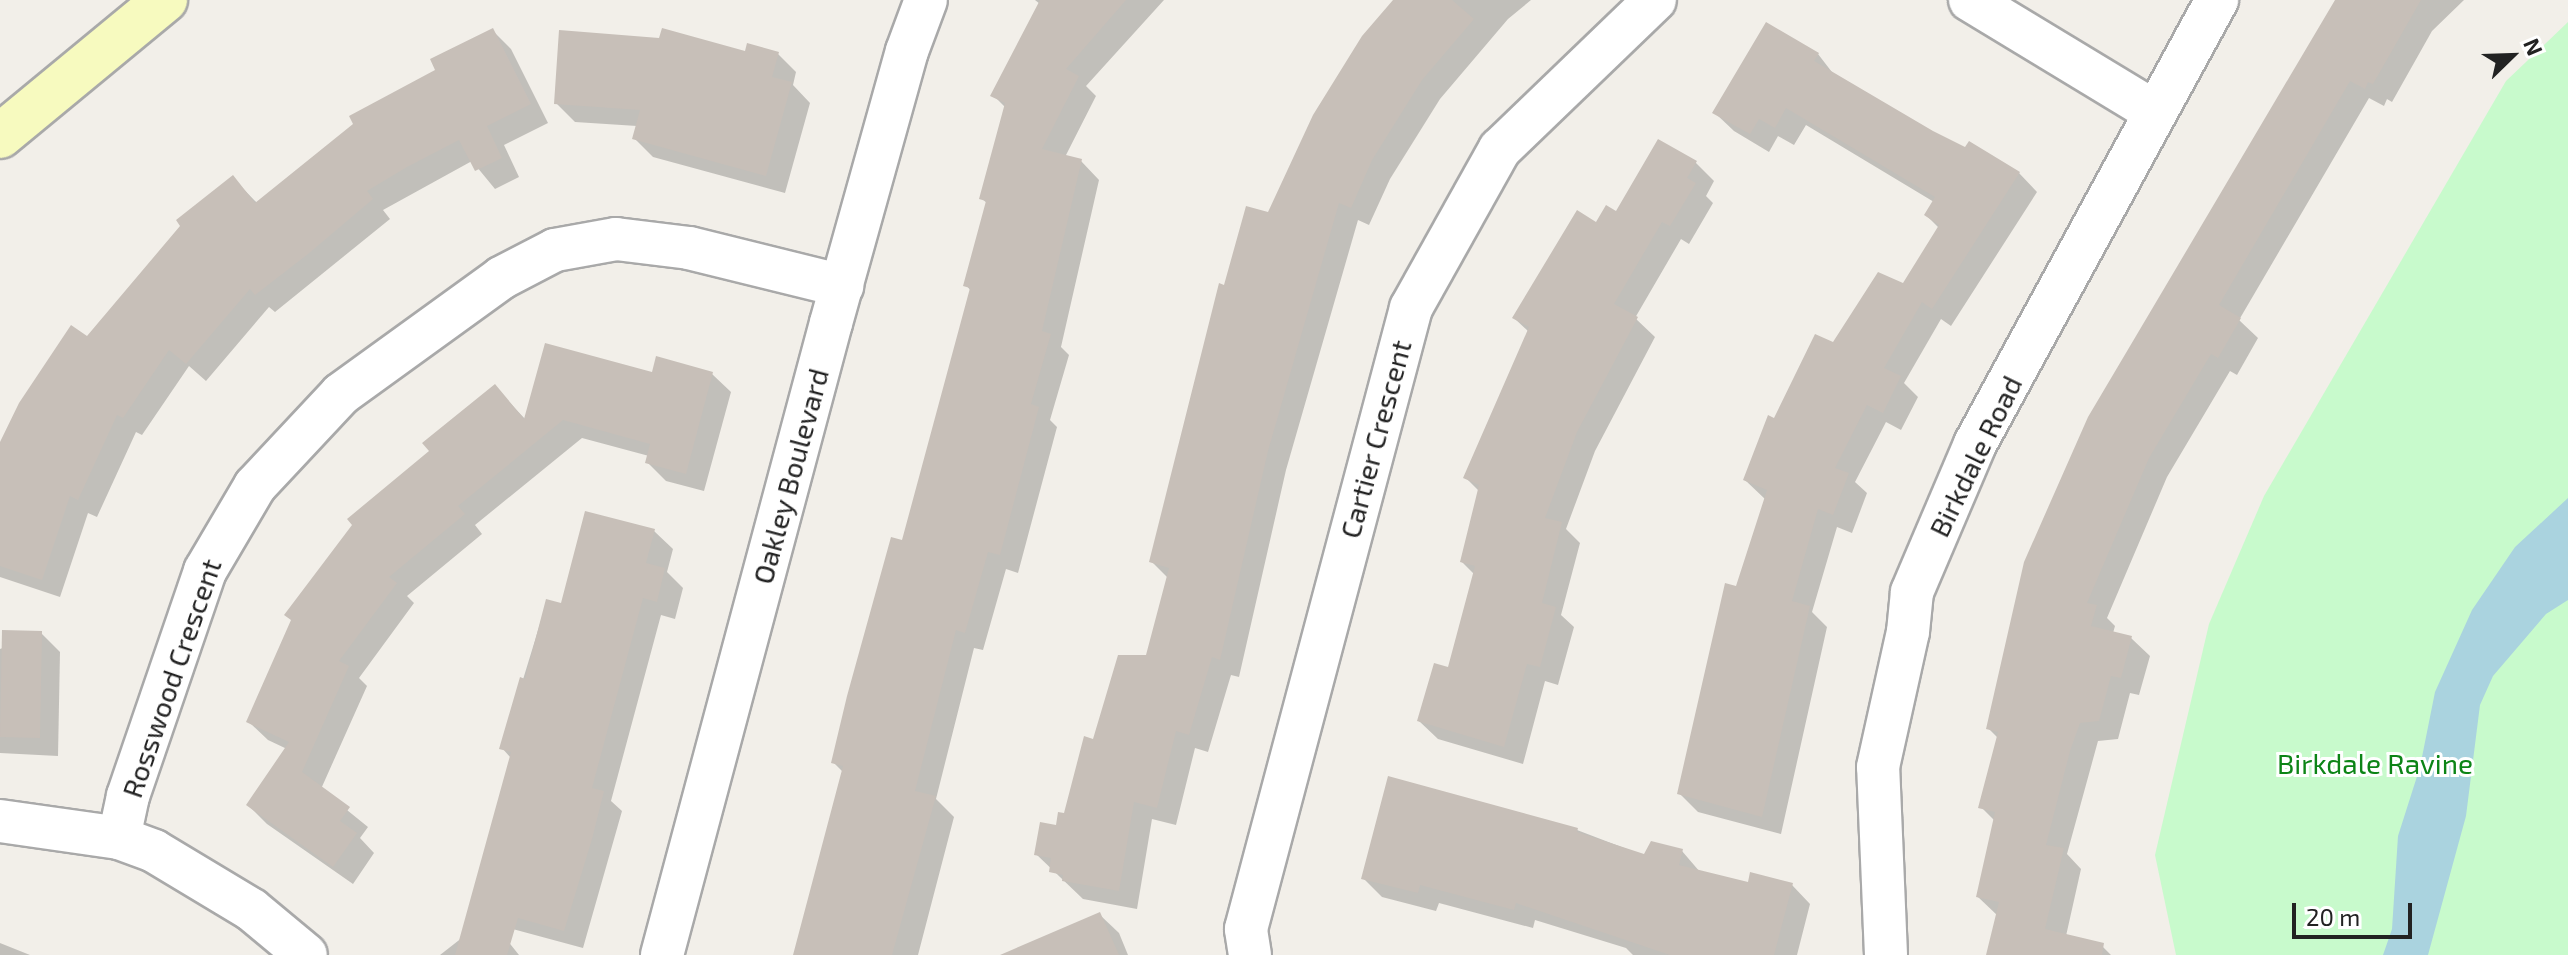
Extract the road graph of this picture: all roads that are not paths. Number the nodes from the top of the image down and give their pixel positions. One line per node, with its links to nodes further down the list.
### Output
1 (165, 0): 7 (main road)
2 (926, 0): 8 (street, Oakley Boulevard)
3 (1655, 0): 13 (street, Cartier Crescent)
4 (1970, 0): 6 (street)
5 (2217, 0): 6 (street, Birkdale Road)
6 (2155, 112): 14 (street, Birkdale Road)
7 (0, 136)
8 (842, 286): 10 (street, Rosswood Crescent); 12 (street, Oakley Boulevard)
9 (0, 821): 10 (street)
10 (119, 838): 11 (street)
11 (306, 955)
12 (662, 955)
13 (1250, 955)
14 (1886, 955)

